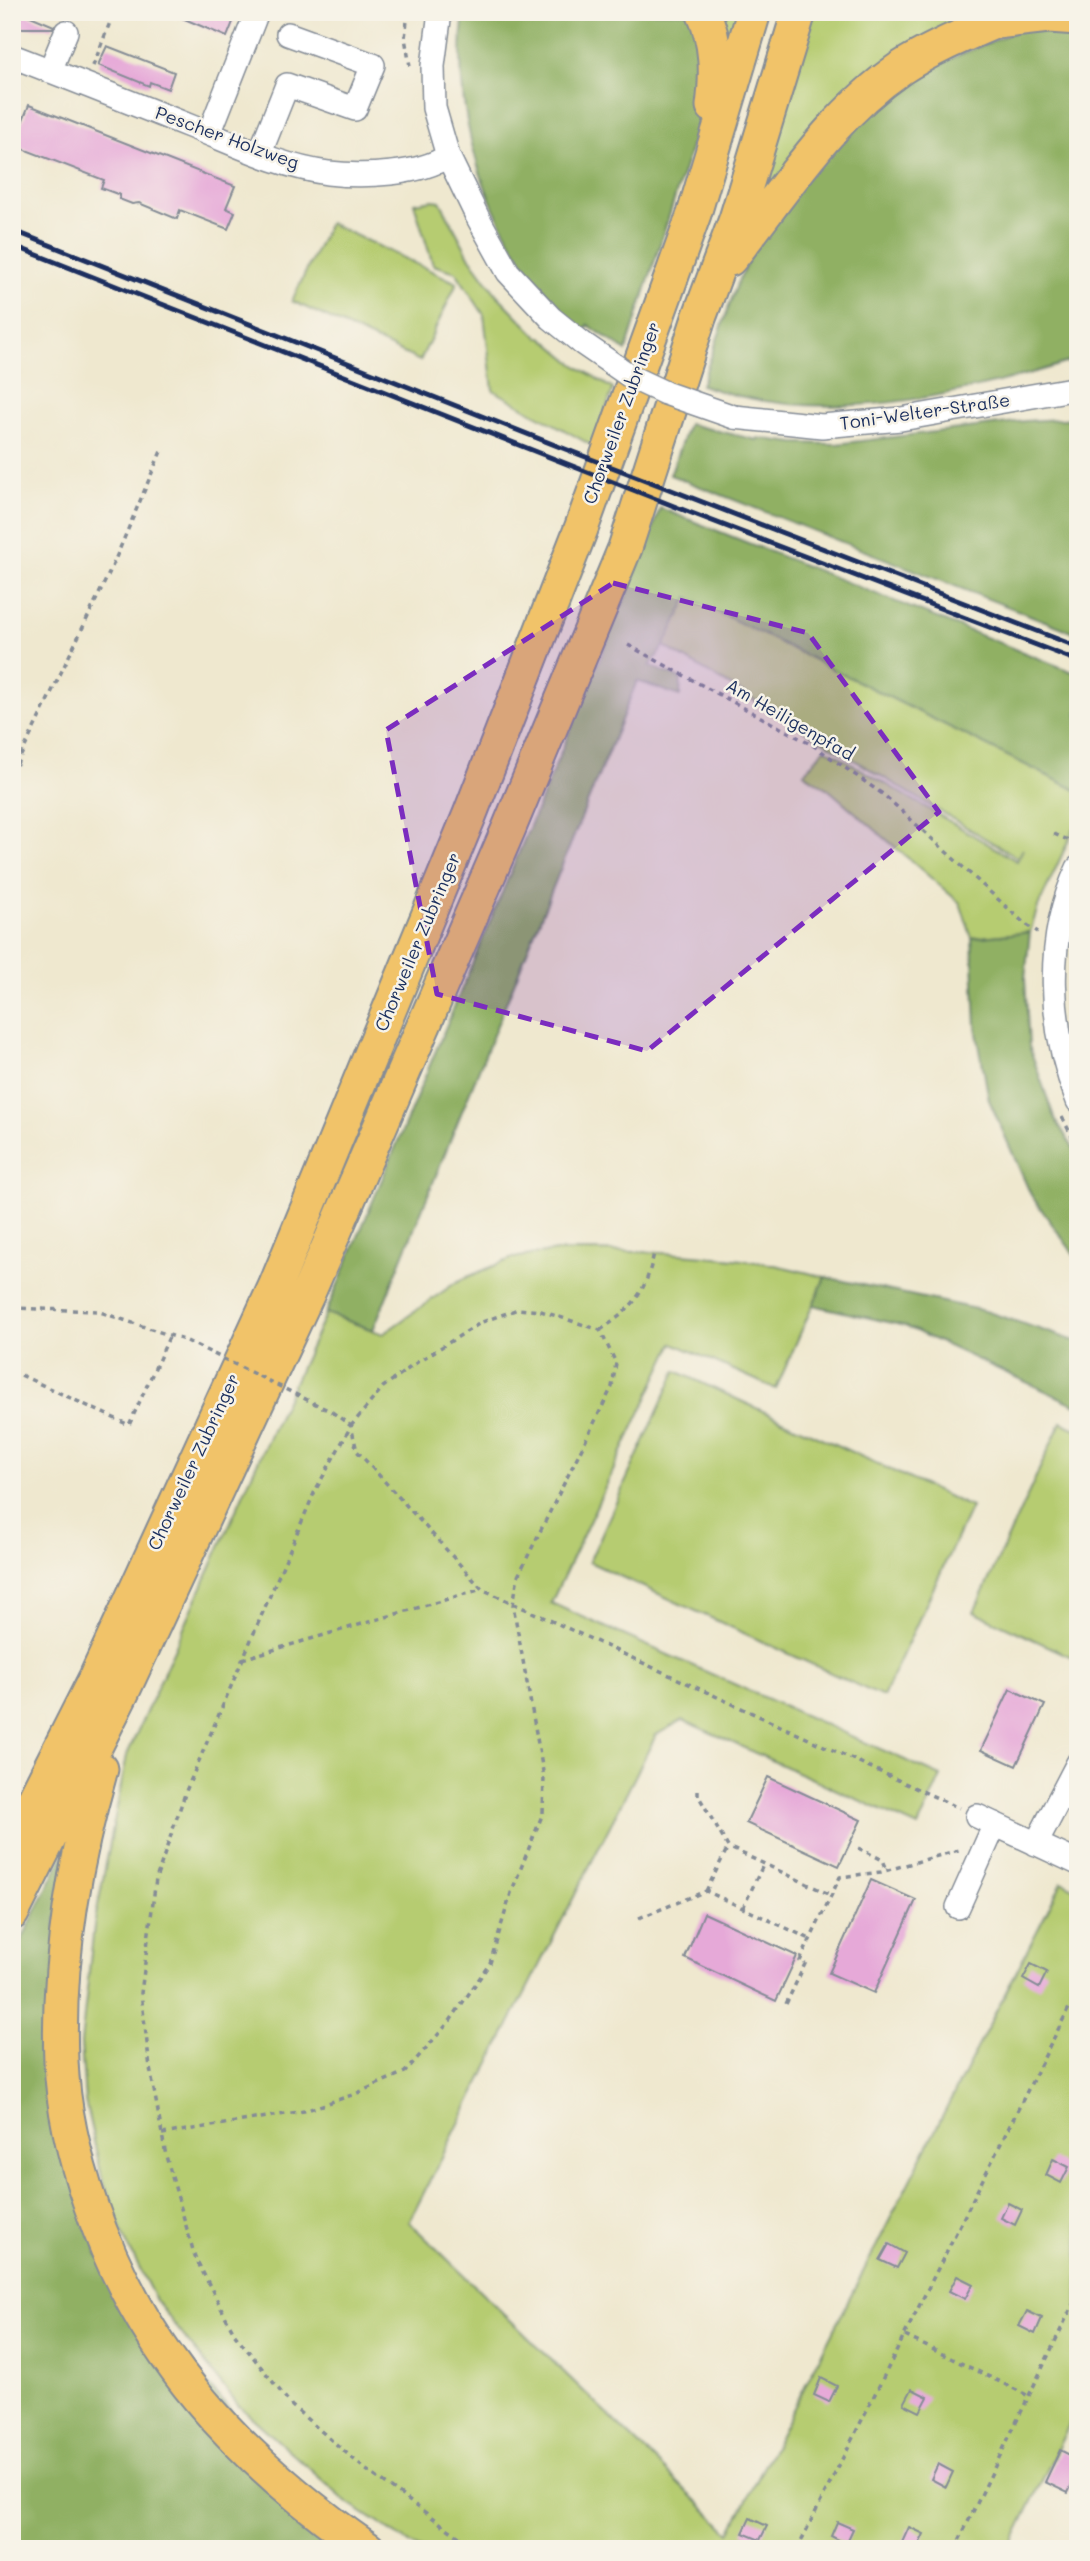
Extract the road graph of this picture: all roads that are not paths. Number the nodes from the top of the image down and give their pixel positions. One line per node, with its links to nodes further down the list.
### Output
1 (257, 12): 12 (street)
2 (440, 12): 14 (street, Toni-Welter-Straße)
3 (703, 12): 15 (highway)
4 (754, 12): 15 (highway, Chorweiler Zubringer)
5 (799, 12): 16 (highway, Chorweiler Zubringer)
6 (1006, 17): 7 (highway); 16 (highway)
7 (1078, 18)
8 (66, 32): 11 (street)
9 (288, 34): 13 (street)
10 (12, 56): 11 (street, Pescher Holzweg)
11 (50, 71): 12 (street, Pescher Holzweg)
12 (209, 134): 13 (street, Pescher Holzweg)
13 (260, 153): 14 (street, Pescher Holzweg)
14 (448, 156): 17 (street, Toni-Welter-Straße, bridge)
15 (694, 214): 22 (highway, Chorweiler Zubringer)
16 (713, 280): 20 (highway, Chorweiler Zubringer)
17 (1078, 388)
18 (1078, 868): 19 (street)
19 (1078, 1101)
20 (122, 1693): 26 (highway, Chorweiler Zubringer); 27 (highway, Chorweiler Zubringer)
21 (1078, 1763): 23 (street)
22 (12, 1843)
23 (1036, 1844): 24 (street); 25 (street)
24 (1078, 1863)
25 (958, 1907)
26 (12, 1913)
27 (368, 2549)

